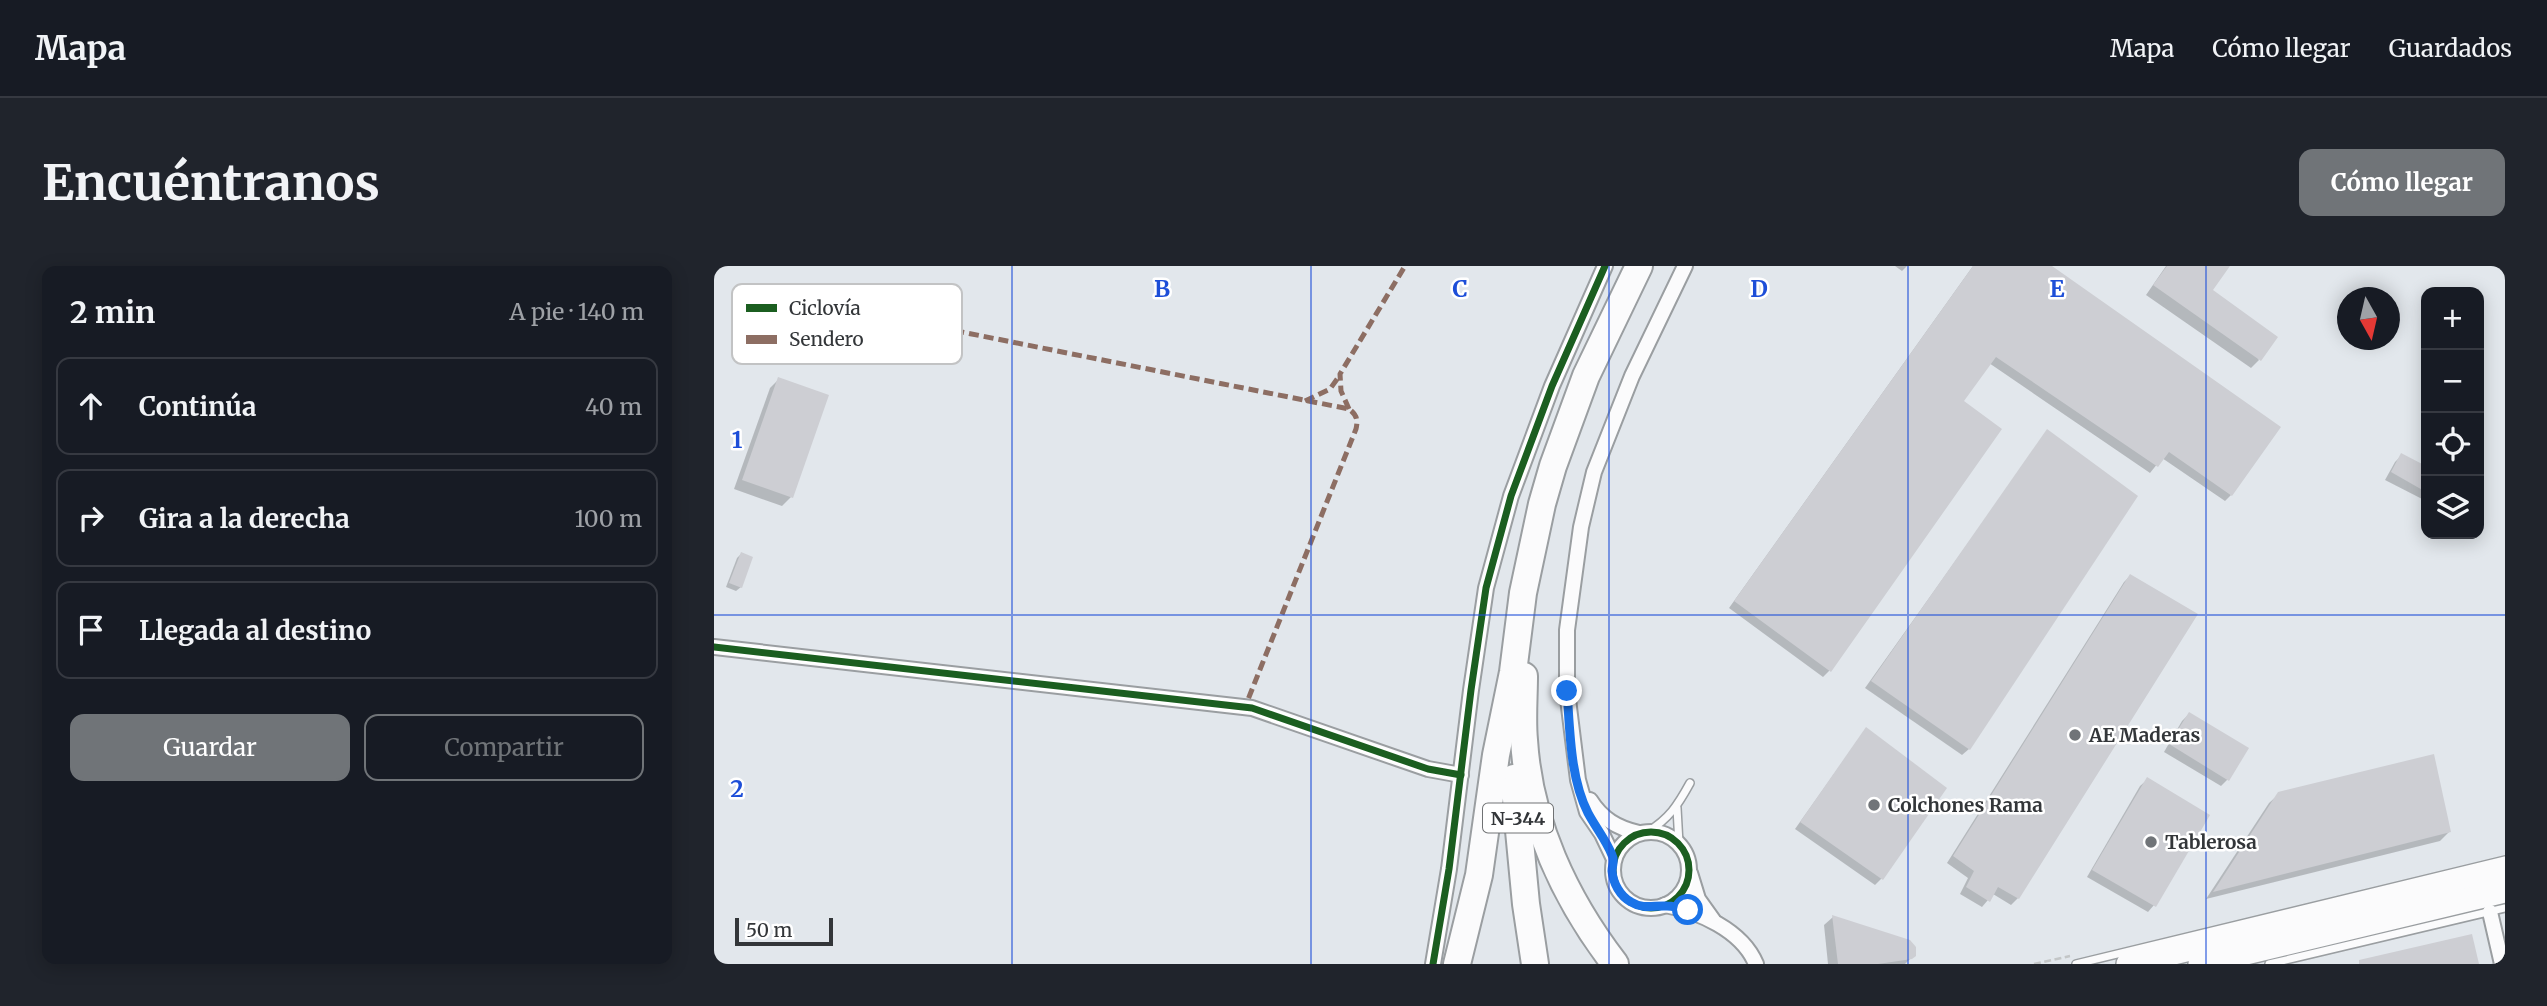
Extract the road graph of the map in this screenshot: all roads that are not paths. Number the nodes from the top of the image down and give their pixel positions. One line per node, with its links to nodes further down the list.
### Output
1 (1605, 266): 7 (street)
2 (1639, 266): 4 (highway, N-344)
3 (1685, 266): 8 (street)
4 (1523, 593): 6 (highway, N-344); 25 (highway)
5 (714, 648): 7 (street)
6 (1513, 672): 23 (highway); 24 (highway, N-344)
7 (1461, 775): 22 (street)
8 (1578, 780): 11 (street); 13 (street)
9 (1690, 783): 10 (lane)
10 (1677, 808): 11 (lane); 12 (lane)
11 (1643, 833): 12 (street); 13 (street)
12 (1679, 844): 15 (street)
13 (1614, 859): 18 (street)
14 (2505, 860): 27 (lane)
15 (1689, 871): 18 (street); 21 (street)
16 (2505, 873): 28 (main road)
17 (2505, 891): 29 (main road)
18 (1665, 905): 21 (street)
19 (2505, 908): 20 (lane)
20 (2490, 912): 30 (lane); 31 (street)
21 (1716, 924): 26 (street)
22 (1433, 964)
23 (1457, 964)
24 (1535, 964)
25 (1615, 964)
26 (1756, 964)
27 (2076, 964)
28 (2128, 964)
29 (2200, 964)
30 (2269, 964)
31 (2502, 964)

